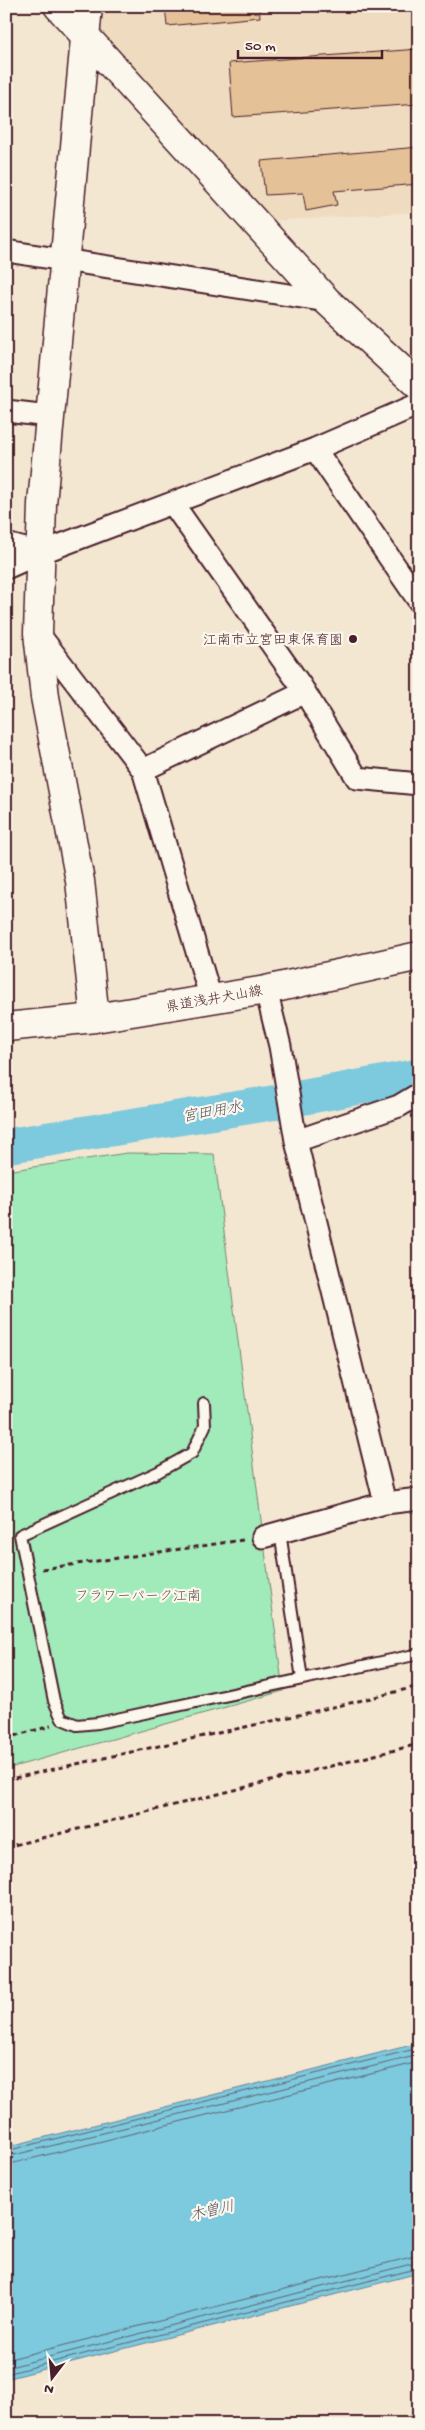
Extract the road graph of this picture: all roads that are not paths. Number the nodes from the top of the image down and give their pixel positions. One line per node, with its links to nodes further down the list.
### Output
1 (58, 6): 3 (street)
2 (88, 6): 3 (street)
3 (86, 35): 5 (street); 6 (street)
4 (6, 251): 5 (street)
5 (63, 259): 6 (street); 10 (street)
6 (327, 301): 7 (street)
7 (419, 386)
8 (419, 404): 11 (street)
9 (6, 411): 10 (street)
10 (49, 416): 14 (street)
11 (314, 448): 12 (street); 16 (street)
12 (173, 504): 14 (street); 18 (street)
13 (6, 544): 14 (street)
14 (40, 553): 15 (street); 17 (street)
15 (6, 568)
16 (419, 601)
17 (38, 633): 19 (street); 24 (street)
18 (304, 692): 19 (street); 20 (street)
19 (143, 770): 23 (street)
20 (419, 784)
21 (419, 956): 22 (street, 県道浅井犬山線)
22 (266, 990): 23 (street, 県道浅井犬山線); 27 (street)
23 (211, 999): 24 (street, 県道浅井犬山線)
24 (96, 1018): 25 (street, 県道浅井犬山線)
25 (6, 1027)
26 (419, 1094): 27 (street)
27 (296, 1141): 30 (street)
28 (204, 1403): 33 (lane)
29 (419, 1500): 30 (street)
30 (385, 1503): 31 (street)
31 (272, 1534): 33 (lane)
32 (419, 1654): 33 (lane)
33 (302, 1679)

